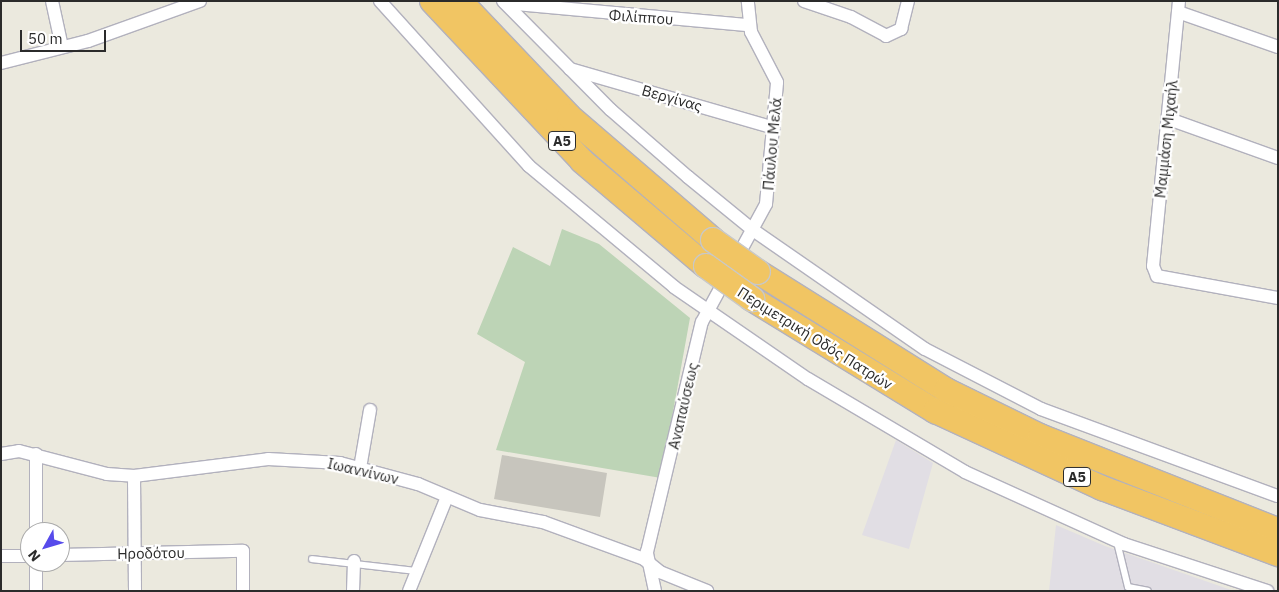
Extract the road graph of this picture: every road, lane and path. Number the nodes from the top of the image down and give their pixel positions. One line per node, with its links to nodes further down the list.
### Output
1 (52, 1): 12 (street)
2 (200, 1): 12 (street)
3 (380, 1): 21 (street)
4 (432, 1): 33 (highway, Περιμετρική Οδός Πατρών / Α5, bridge)
5 (460, 1): 30 (highway, Περιμετρική Οδός Πατρών / Α5, bridge)
6 (748, 1): 11 (street, Πάυλου Μελά)
7 (804, 1): 8 (street)
8 (908, 1)
9 (504, 2): 11 (street, Φιλίππου); 15 (street)
10 (1178, 7): 13 (street); 16 (street, Μαμμάση Μιχαήλ)
11 (748, 25): 17 (street, Πάυλου Μελά)
12 (62, 47): 14 (street)
13 (1278, 47)
14 (1, 63)
15 (568, 68): 17 (street, Βεργίνας); 19 (street)
16 (1169, 119): 18 (street); 20 (street, Μαμμάση Μιχαήλ)
17 (774, 128): 19 (street, Πάυλου Μελά)
18 (1278, 158)
19 (753, 230): 21 (street, Αναπαύσεως); 27 (street)
20 (1278, 298)
21 (707, 310): 31 (street); 39 (street, Αναπαύσεως)
22 (370, 410): 25 (street)
23 (1, 454): 24 (street, Ιωαννίνων)
24 (36, 454): 26 (street, Ιωαννίνων); 29 (street)
25 (360, 468): 26 (street, Ιωαννίνων); 28 (street, Ιωαννίνων)
26 (134, 476): 32 (street)
27 (1278, 496)
28 (447, 497): 39 (street, Ιωαννίνων); 40 (street)
29 (36, 522)
30 (1278, 530)
31 (1117, 541): 49 (lane); 50 (street)
32 (135, 553): 34 (street, Ηροδότου); 43 (street); 44 (street, Ηροδότου)
33 (1278, 554)
34 (70, 555)
35 (1, 556): 36 (street)
36 (20, 556)
37 (312, 559): 38 (lane)
38 (354, 562): 40 (lane); 45 (street)
39 (651, 565): 47 (street, Αναπαύσεως); 48 (street, Ιωαννίνων)
40 (415, 571): 46 (street)
41 (36, 572): 42 (street)
42 (36, 591)
43 (135, 591)
44 (243, 591)
45 (353, 591)
46 (409, 591)
47 (655, 591)
48 (707, 591)
49 (1148, 591)
50 (1267, 591)

